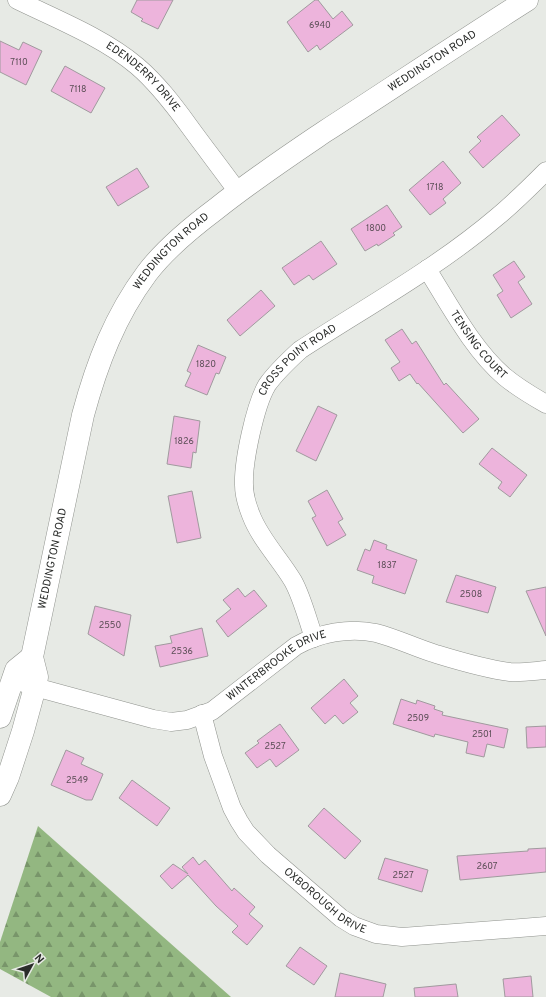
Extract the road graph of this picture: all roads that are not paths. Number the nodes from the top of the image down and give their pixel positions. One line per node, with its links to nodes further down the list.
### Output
1 (17, 0): 4 (street, EDENDERRY DRIVE)
2 (527, 0): 4 (main road, WEDDINGTON ROAD)
3 (546, 171): 5 (street, CROSS POINT ROAD)
4 (238, 192): 8 (main road, WEDDINGTON ROAD)
5 (427, 269): 6 (street, TENSING COURT); 7 (street, CROSS POINT ROAD)
6 (546, 404)
7 (314, 638): 9 (street, WINTERBROOKE DRIVE); 12 (street, WINTERBROOKE DRIVE)
8 (32, 657): 10 (main road); 11 (main road, WEDDINGTON ROAD)
9 (546, 670)
10 (13, 679): 11 (street, WINTERBROOKE DRIVE); 13 (main road)
11 (35, 687): 12 (street, WINTERBROOKE DRIVE); 14 (main road, WEDDINGTON ROAD)
12 (202, 714): 15 (street, OXBOROUGH DRIVE)
13 (0, 717)
14 (0, 795)
15 (546, 926)

